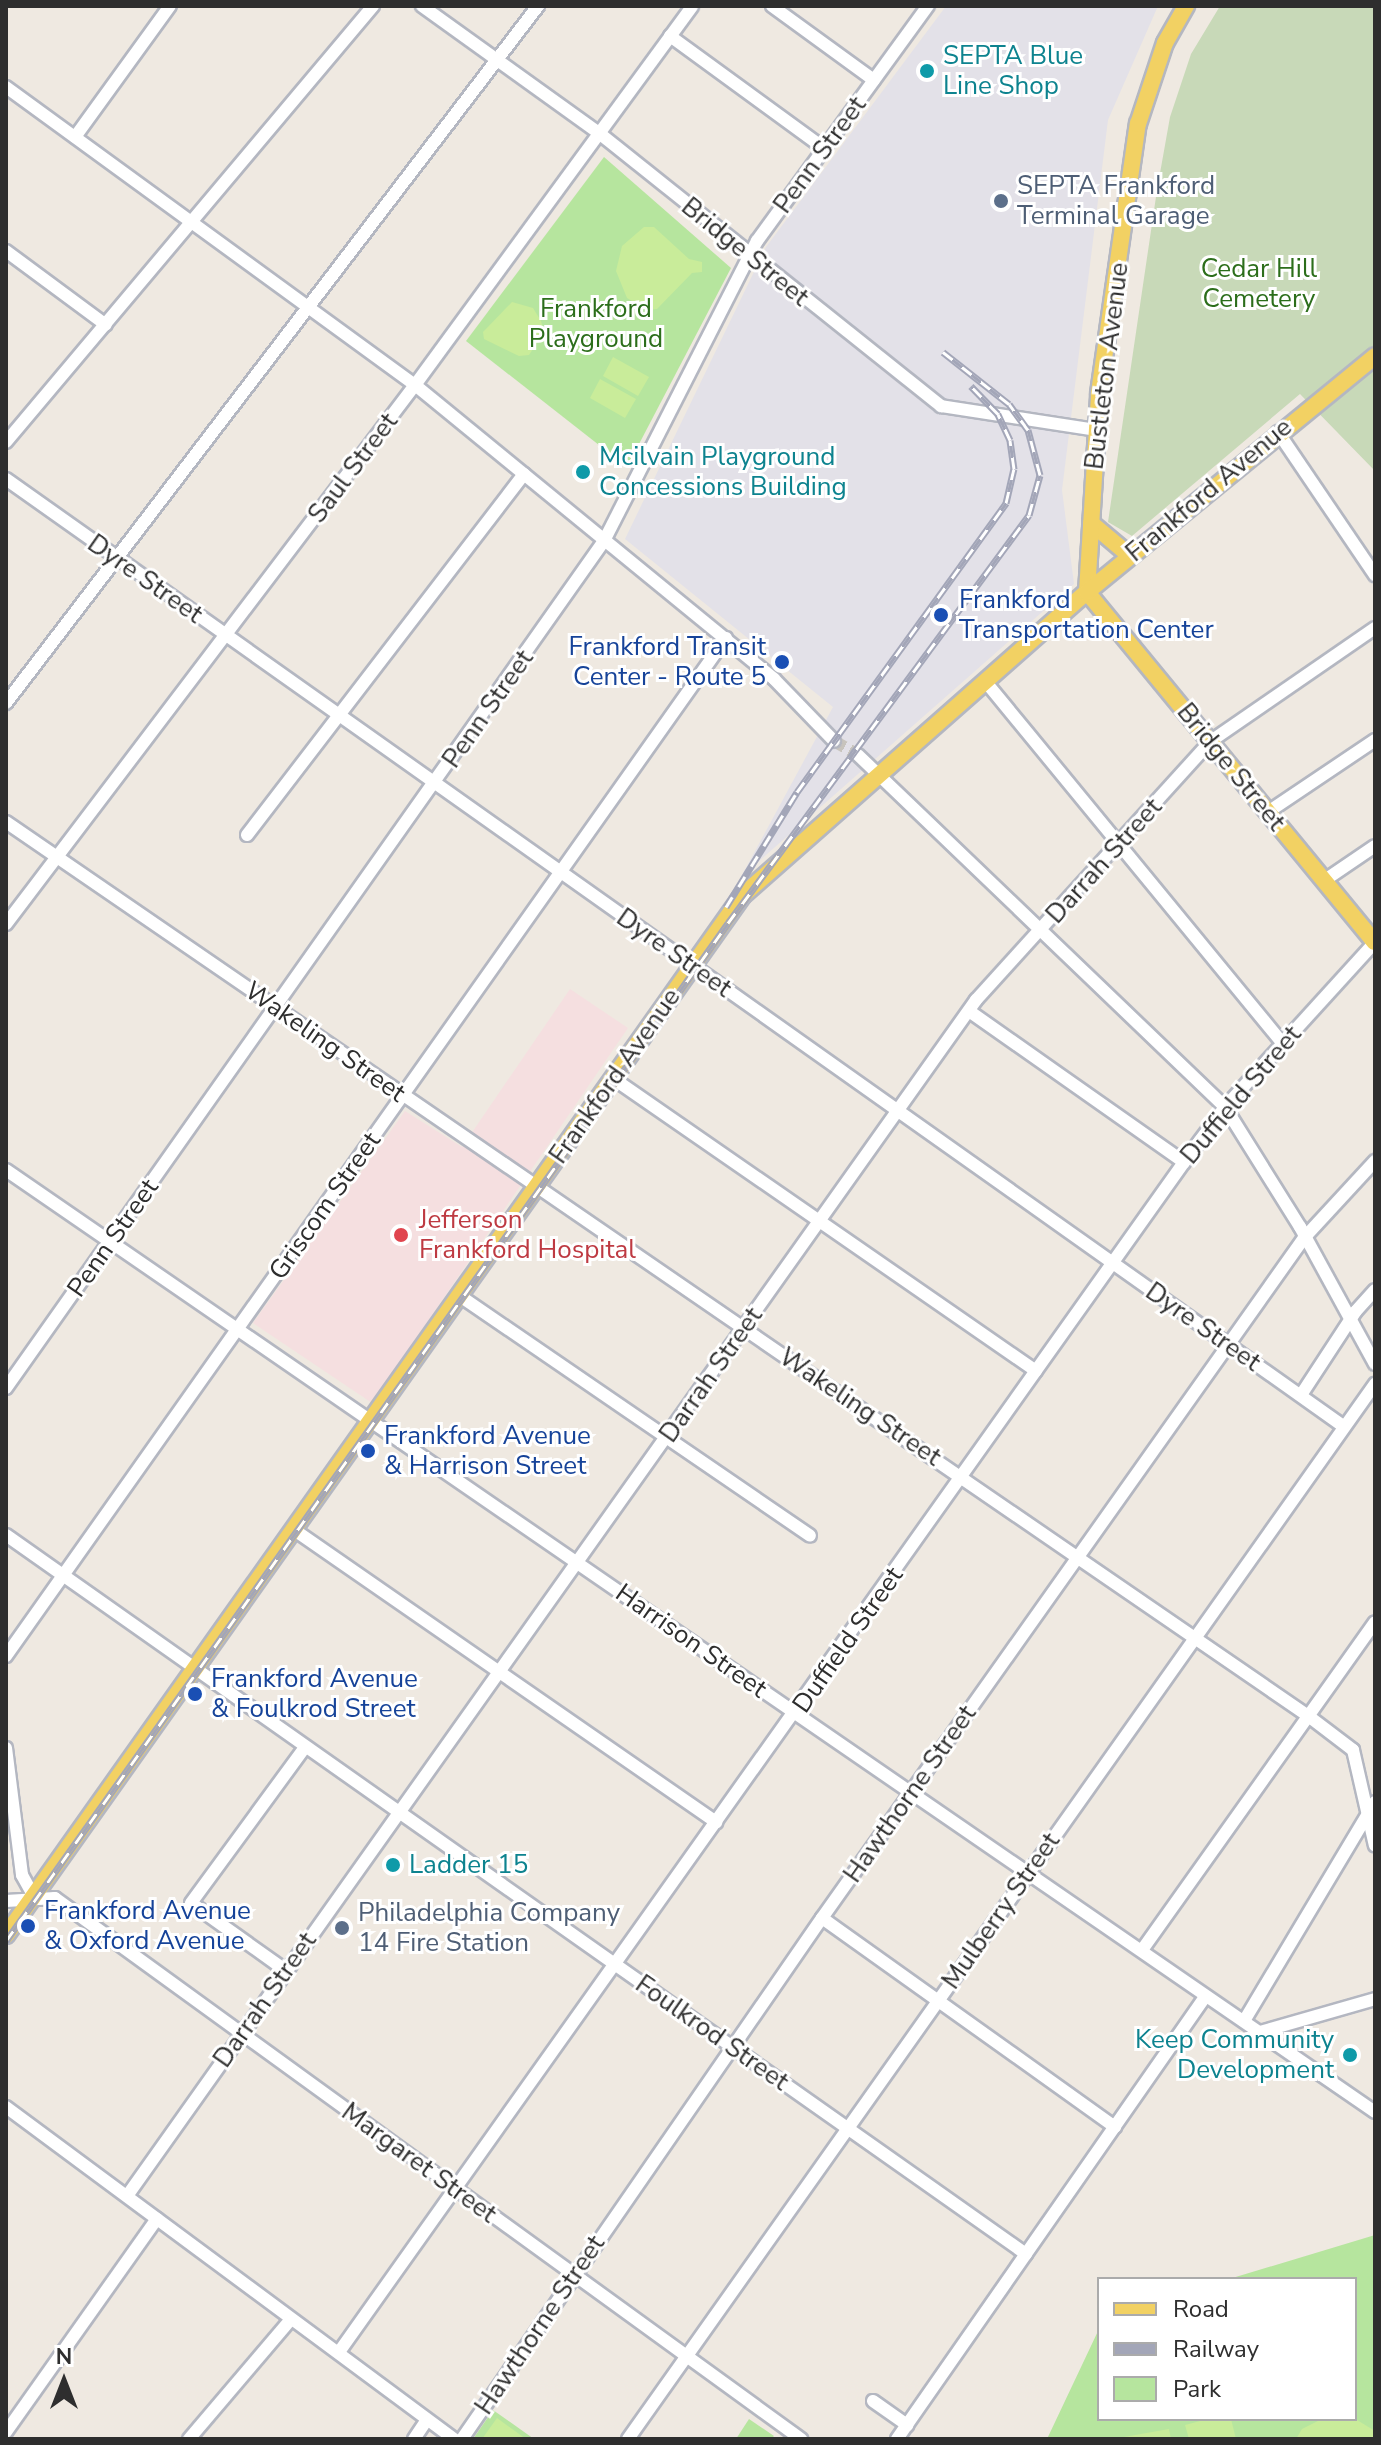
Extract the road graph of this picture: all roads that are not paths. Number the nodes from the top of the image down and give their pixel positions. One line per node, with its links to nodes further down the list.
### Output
1 (170, 6): 14 (street)
2 (373, 6): 16 (street)
3 (422, 6): 10 (street, Bridge Street)
4 (538, 6): 10 (street)
5 (692, 6): 9 (street, Saul Street)
6 (772, 6): 11 (street)
7 (928, 6): 11 (street, Penn Street)
8 (1186, 6): 23 (main road, Bustleton Avenue)
9 (670, 36): 13 (street, Saul Street); 15 (street)
10 (496, 60): 13 (street, Bridge Street); 19 (street)
11 (874, 80): 15 (street, Penn Street)
12 (6, 87): 14 (street)
13 (599, 133): 18 (street, Bridge Street); 22 (street, Saul Street)
14 (75, 137): 16 (street)
15 (825, 149): 18 (street, Penn Street)
16 (191, 222): 19 (street); 20 (street)
17 (6, 251): 20 (street)
18 (750, 256): 23 (street, Bridge Street); 29 (street, Penn Street)
19 (307, 306): 22 (street); 31 (street)
20 (106, 325): 25 (street)
21 (1375, 356): 24 (main road, Frankford Avenue)
22 (415, 385): 26 (street); 35 (street, Saul Street)
23 (1096, 430): 28 (main road, Bustleton Avenue)
24 (1278, 432): 30 (main road, Frankford Avenue); 32 (street)
25 (6, 442)
26 (524, 474): 29 (street); 39 (street)
27 (6, 479): 31 (street, Dyre Street)
28 (1091, 523): 30 (main road); 33 (main road, Bustleton Avenue)
29 (604, 541): 36 (street); 45 (street, Penn Street)
30 (1130, 556): 33 (main road, Frankford Avenue)
31 (116, 558): 35 (street, Dyre Street); 38 (street)
32 (1375, 575)
33 (1087, 592): 37 (main road, Frankford Avenue); 42 (main road, Bridge Street)
34 (1375, 628): 42 (street, Darrah Street)
35 (226, 636): 39 (street, Dyre Street); 51 (street, Saul Street)
36 (726, 638): 41 (street); 52 (street, Griscom Street)
37 (985, 681): 44 (main road, Frankford Avenue); 49 (street)
38 (6, 703)
39 (340, 717): 45 (street, Dyre Street); 48 (street)
40 (1375, 740): 46 (street)
41 (834, 741)
42 (1211, 741): 46 (main road, Bridge Street); 49 (street, Darrah Street)
43 (858, 755): 44 (street)
44 (882, 773): 55 (street); 57 (main road, Frankford Avenue)
45 (435, 785): 52 (street, Dyre Street); 58 (street, Penn Street)
46 (1268, 812): 53 (main road, Bridge Street)
47 (6, 822): 51 (street, Wakeling Street)
48 (247, 835)
49 (1121, 846): 55 (street, Darrah Street); 60 (street)
50 (1375, 846): 53 (street)
51 (58, 858): 54 (street, Saul Street); 58 (street, Wakeling Street)
52 (561, 874): 57 (street, Dyre Street); 62 (street, Griscom Street)
53 (1325, 880): 56 (main road, Bridge Street)
54 (6, 924)
55 (1043, 928): 59 (street, Darrah Street); 63 (street)
56 (1375, 942): 60 (street, Duffield Street)
57 (693, 967): 61 (main road, Frankford Avenue); 64 (street, Dyre Street)
58 (277, 1008): 62 (street, Wakeling Street); 71 (street, Penn Street)
59 (969, 1011): 64 (street, Darrah Street); 66 (street)
60 (1283, 1044): 63 (street, Duffield Street)
61 (614, 1079): 68 (main road, Frankford Avenue); 69 (street)
62 (402, 1096): 68 (street, Wakeling Street); 76 (street, Griscom Street)
63 (1225, 1107): 66 (street, Duffield Street); 70 (street)
64 (898, 1110): 69 (street, Darrah Street); 72 (street, Dyre Street)
65 (1375, 1161): 70 (street, Hawthorne Street)
66 (1184, 1162): 72 (street, Duffield Street)
67 (6, 1170): 71 (street, Harrison Street)
68 (537, 1186): 74 (main road, Frankford Avenue); 77 (street, Wakeling Street)
69 (819, 1223): 77 (street, Darrah Street); 80 (street)
70 (1304, 1238): 75 (street); 78 (street, Hawthorne Street)
71 (110, 1242): 76 (street, Harrison Street); 82 (street, Penn Street)
72 (1112, 1263): 78 (street, Dyre Street); 80 (street, Duffield Street)
73 (1375, 1290): 75 (street)
74 (460, 1296): 84 (main road, Frankford Avenue); 86 (street)
75 (1352, 1322): 79 (street); 83 (street)
76 (237, 1329): 84 (street, Harrison Street); 93 (street, Griscom Street)
77 (744, 1329): 86 (street, Darrah Street); 87 (street, Wakeling Street)
78 (1229, 1345): 83 (street, Dyre Street); 91 (street, Hawthorne Street)
79 (1375, 1364)
80 (1036, 1371): 87 (street, Duffield Street)
81 (1375, 1384): 85 (street, Mulberry Street)
82 (6, 1388)
83 (1301, 1395): 85 (street, Dyre Street)
84 (372, 1420): 88 (main road, Frankford Avenue); 92 (street, Harrison Street)
85 (1343, 1426): 95 (street, Mulberry Street)
86 (668, 1437): 90 (street); 92 (street, Darrah Street)
87 (964, 1477): 91 (street, Wakeling Street); 99 (street, Duffield Street)
88 (293, 1529): 97 (main road, Frankford Avenue); 98 (street)
89 (6, 1535): 93 (street, Foulkrod Street)
90 (810, 1536)
91 (1078, 1558): 95 (street, Wakeling Street); 103 (street, Hawthorne Street)
92 (577, 1561): 98 (street, Darrah Street); 99 (street, Harrison Street)
93 (64, 1575): 96 (street, Griscom Street); 97 (street, Foulkrod Street)
94 (1375, 1622): 100 (street)
95 (1194, 1638): 100 (street, Wakeling Street); 109 (street, Mulberry Street)
96 (6, 1656)
97 (195, 1667): 101 (street, Foulkrod Street); 110 (main road, Frankford Avenue)
98 (498, 1672): 105 (street, Darrah Street); 107 (street)
99 (795, 1714): 103 (street, Harrison Street); 107 (street, Duffield Street)
100 (1307, 1715): 106 (street, Wakeling Street); 114 (street)
101 (305, 1747): 105 (street, Foulkrod Street); 116 (street)
102 (6, 1748): 110 (street)
103 (911, 1792): 109 (street, Harrison Street); 112 (street, Hawthorne Street)
104 (1375, 1802): 106 (street)
105 (400, 1810): 115 (street, Foulkrod Street); 116 (street, Darrah Street)
106 (1366, 1816): 108 (street, Wakeling Street); 120 (street)
107 (716, 1822): 115 (street, Duffield Street)
108 (1375, 1846)
109 (1027, 1871): 114 (street, Harrison Street); 119 (street, Mulberry Street)
110 (34, 1897): 111 (street); 113 (main road, Frankford Avenue); 122 (street, Margaret Street)
111 (6, 1901)
112 (822, 1918): 119 (street); 123 (street, Hawthorne Street)
113 (6, 1935)
114 (1142, 1950): 117 (street, Harrison Street)
115 (615, 1965): 123 (street, Foulkrod Street); 128 (street, Duffield Street)
116 (285, 1970): 122 (street, Darrah Street)
117 (1205, 1997): 120 (street, Harrison Street); 126 (street)
118 (1375, 1999): 121 (street)
119 (939, 2002): 126 (street); 127 (street, Mulberry Street)
120 (1244, 2021): 121 (street, Harrison Street)
121 (1260, 2032): 125 (street, Harrison Street)
122 (241, 2033): 128 (street, Margaret Street); 129 (street, Darrah Street)
123 (733, 2046): 127 (street, Foulkrod Street); 132 (street, Hawthorne Street)
124 (6, 2107): 129 (street)
125 (1375, 2112)
126 (1115, 2127): 131 (street)
127 (848, 2130): 131 (street, Foulkrod Street); 135 (street, Mulberry Street)
128 (454, 2188): 132 (street, Margaret Street); 134 (street, Duffield Street)
129 (127, 2196): 130 (street)
130 (157, 2219): 133 (street); 139 (street)
131 (1026, 2254): 138 (street)
132 (573, 2276): 135 (street, Margaret Street); 144 (street, Hawthorne Street)
133 (291, 2319): 134 (street); 140 (street)
134 (339, 2352): 137 (street)
135 (686, 2357): 145 (street, Mulberry Street); 146 (street, Margaret Street)
136 (873, 2401): 138 (street)
137 (427, 2420): 142 (street); 143 (street)
138 (907, 2425): 147 (street)
139 (6, 2432)
140 (193, 2434): 141 (street)
141 (210, 2439)
142 (414, 2439)
143 (454, 2439)
144 (462, 2439)
145 (628, 2439)
146 (801, 2439)
147 (897, 2439)

